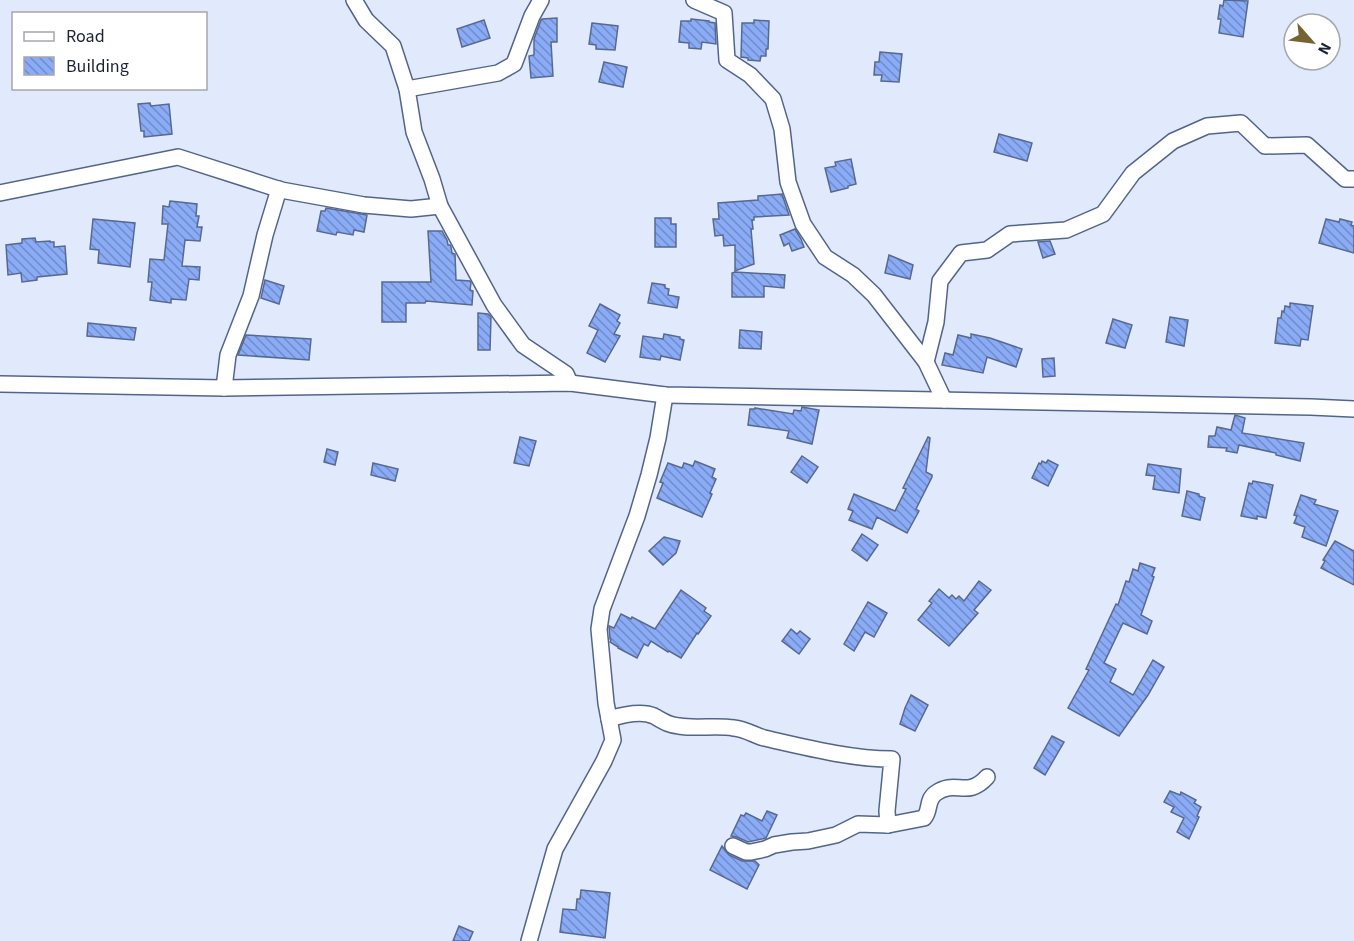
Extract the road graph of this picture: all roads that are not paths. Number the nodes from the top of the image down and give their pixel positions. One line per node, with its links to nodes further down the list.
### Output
1 (354, 0): 4 (street)
2 (542, 0): 4 (street)
3 (694, 0): 9 (street)
4 (407, 89): 8 (street)
5 (1354, 180): 9 (street)
6 (279, 189): 7 (street); 8 (street); 12 (street)
7 (0, 193)
8 (440, 206): 10 (street)
9 (926, 362): 14 (street)
10 (570, 383): 12 (street); 13 (street)
11 (0, 384): 12 (street)
12 (224, 388)
13 (665, 395): 14 (street); 16 (street)
14 (944, 400): 15 (street)
15 (1354, 409)
16 (609, 719): 18 (street); 20 (street)
17 (987, 777): 18 (street)
18 (888, 825): 19 (street)
19 (733, 846)
20 (529, 941)

